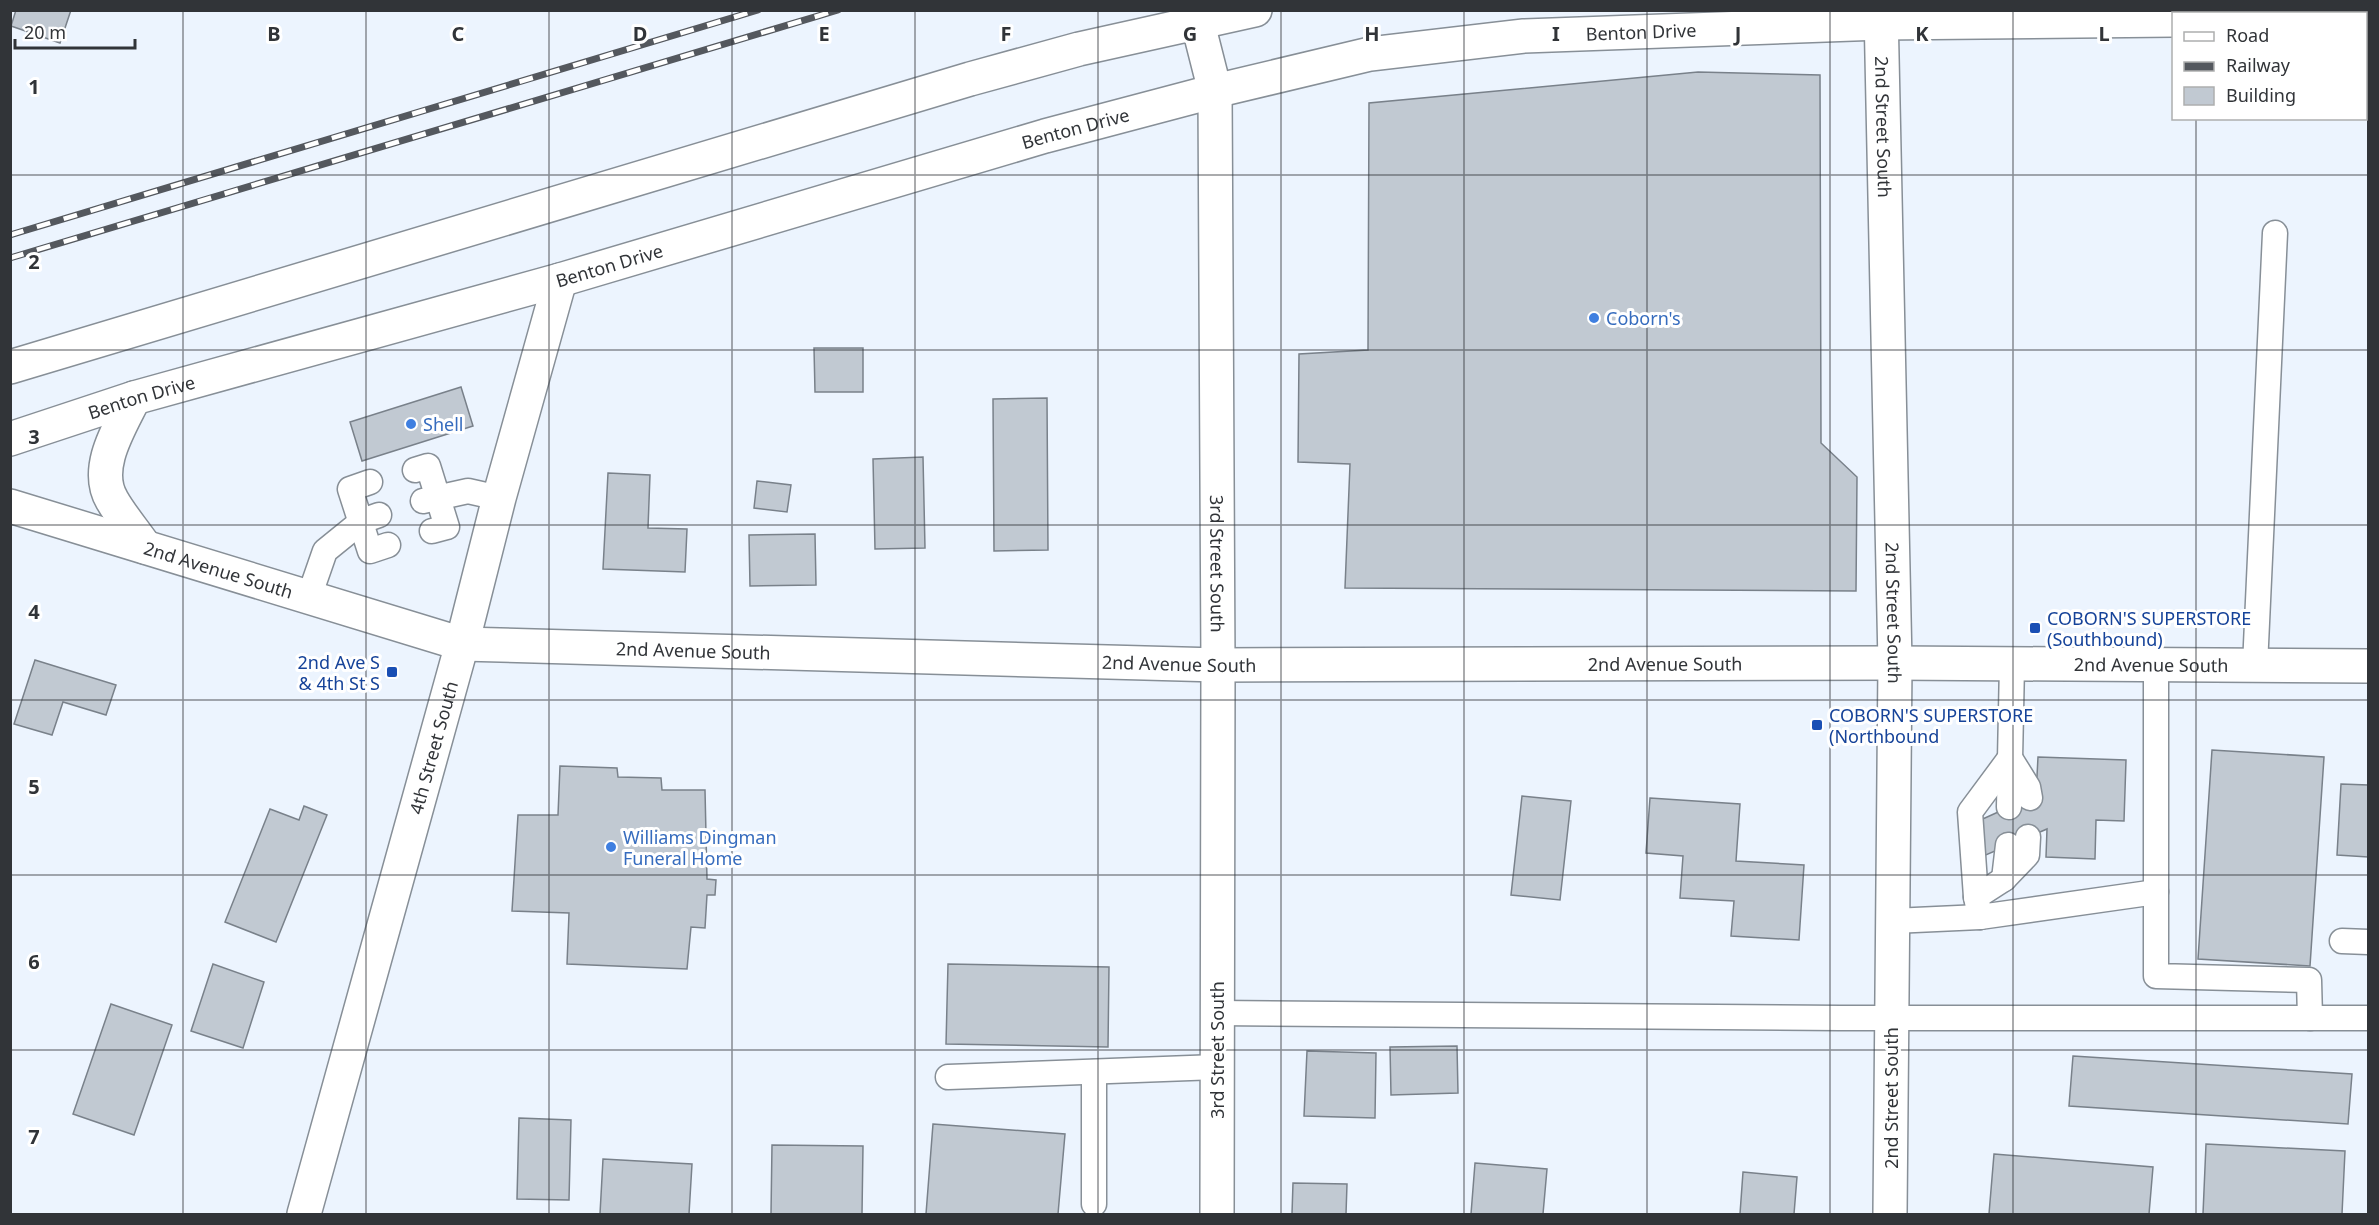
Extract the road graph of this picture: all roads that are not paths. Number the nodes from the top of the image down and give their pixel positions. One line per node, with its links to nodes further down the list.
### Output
1 (1256, 10): 4 (street)
2 (1881, 17): 3 (street, Benton Drive); 5 (street, Benton Drive); 22 (street, 2nd Street South)
3 (2172, 20)
4 (1198, 24): 5 (street, 3rd Street South); 8 (street)
5 (1215, 91): 7 (street, Benton Drive); 24 (street, 3rd Street South)
6 (2275, 233): 26 (lane)
7 (560, 280): 9 (street, Benton Drive); 13 (street, 4th Street South)
8 (10, 366)
9 (134, 398): 10 (street, Benton Drive); 19 (street)
10 (10, 439)
11 (415, 470): 14 (lane)
12 (370, 482): 16 (lane)
13 (499, 498): 14 (lane); 21 (street, 4th Street South)
14 (430, 499): 17 (lane)
15 (10, 506): 19 (street, 2nd Avenue South)
16 (370, 518): 18 (lane); 20 (lane)
17 (432, 531)
18 (388, 545)
19 (145, 547): 20 (street, 2nd Avenue South)
20 (309, 597): 21 (street, 2nd Avenue South)
21 (462, 644): 24 (street, 2nd Avenue South); 43 (street, 4th Street South)
22 (1894, 663): 23 (street, 2nd Avenue South); 24 (street, 2nd Avenue South); 32 (street, 2nd Street South)
23 (2012, 664): 25 (street, 2nd Avenue South); 28 (lane)
24 (1218, 665): 35 (street, 3rd Street South)
25 (2156, 665): 26 (street, 2nd Avenue South); 30 (lane)
26 (2255, 666): 27 (street, 2nd Avenue South)
27 (2368, 666)
28 (2010, 758): 28 (lane); 31 (lane)
29 (2004, 879): 29 (lane); 31 (lane)
30 (2156, 892): 31 (lane); 37 (lane)
31 (1978, 907): 32 (lane)
32 (1893, 921): 36 (street, 2nd Street South)
33 (2342, 941): 34 (lane)
34 (2368, 942)
35 (1217, 1013): 36 (lane); 39 (street, 3rd Street South)
36 (1892, 1018): 37 (lane); 45 (street, 2nd Street South)
37 (2310, 1018): 38 (lane)
38 (2368, 1018)
39 (1217, 1067): 40 (lane); 44 (street, 3rd Street South)
40 (1094, 1072): 41 (lane); 42 (lane)
41 (948, 1077)
42 (1094, 1204)
43 (304, 1215)
44 (1216, 1215)
45 (1890, 1215)

